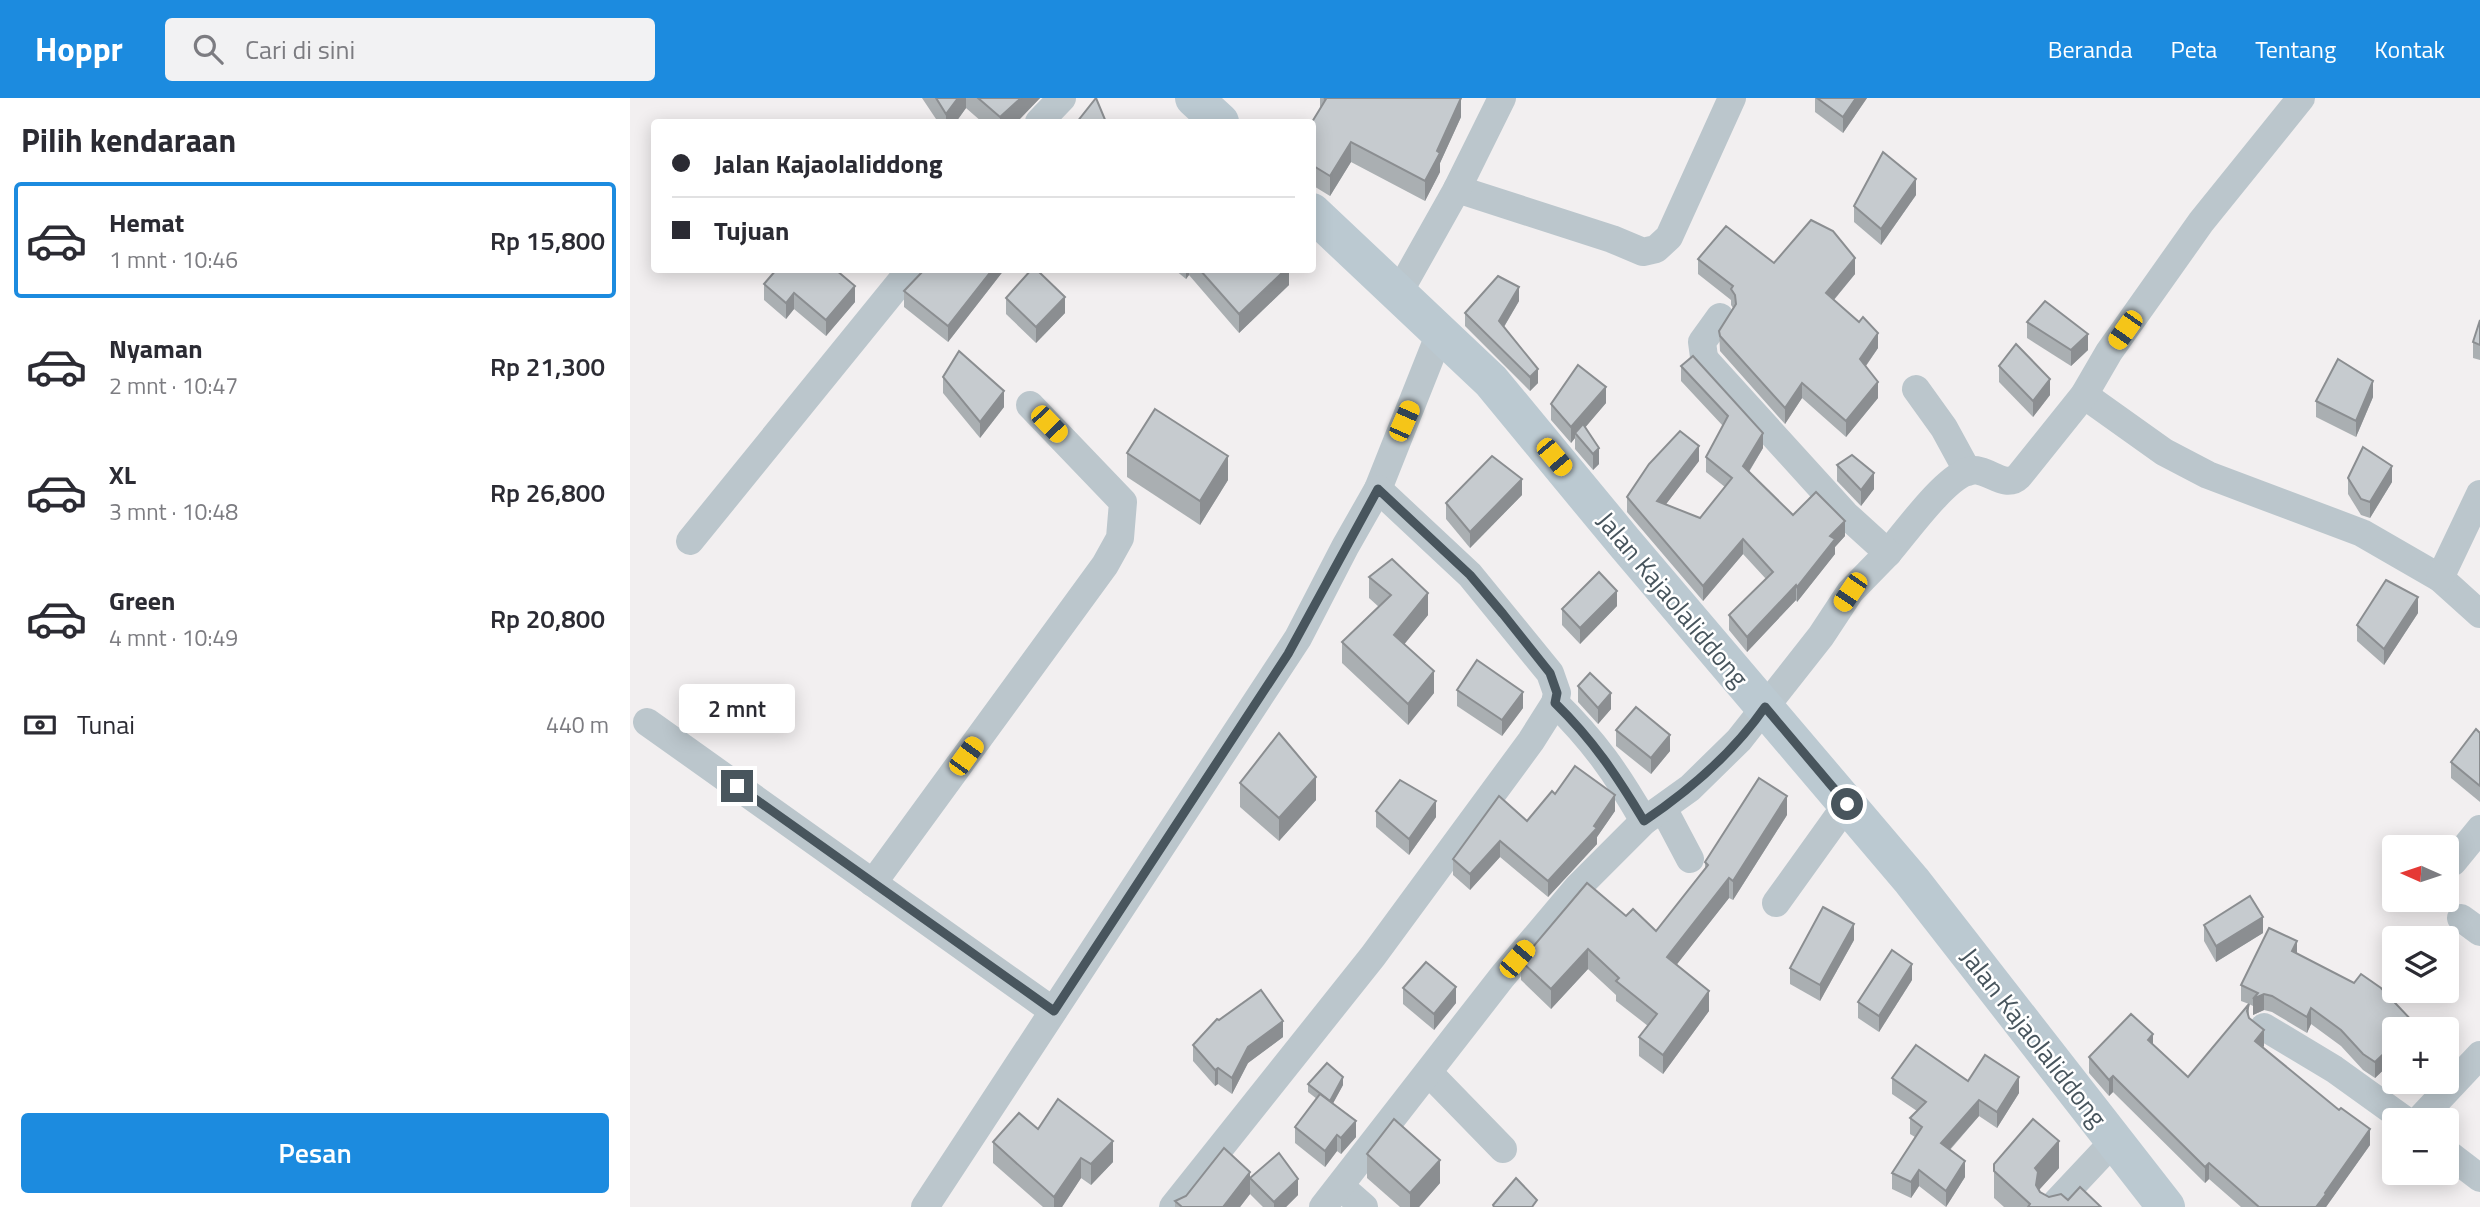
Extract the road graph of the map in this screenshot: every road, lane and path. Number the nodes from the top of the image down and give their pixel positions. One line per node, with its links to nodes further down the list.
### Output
1 (1062, 98): 6 (street)
2 (1194, 98): 7 (street)
3 (1502, 98): 8 (street)
4 (1732, 98): 8 (street)
5 (2301, 98): 15 (street)
6 (1042, 119)
7 (1217, 119)
8 (1457, 189): 11 (street)
9 (1316, 216): 11 (street, Jalan Kajaolaliddong)
10 (908, 273): 20 (street)
11 (1398, 294): 13 (street, Jalan Kajaolaliddong)
12 (1720, 317): 21 (street)
13 (1440, 333): 18 (street); 25 (street, Jalan Kajaolaliddong)
14 (1916, 388): 17 (street)
15 (2084, 395): 17 (street); 22 (street)
16 (1030, 405): 32 (street)
17 (1968, 471): 21 (street)
18 (1378, 489): 24 (street); 34 (street)
19 (2480, 494): 22 (street)
20 (690, 541)
21 (1888, 553): 25 (street)
22 (2440, 578): 23 (street)
23 (2480, 614)
24 (1555, 703): 28 (street); 46 (street)
25 (1765, 707): 27 (street, Jalan Kajaolaliddong); 28 (street)
26 (647, 722): 32 (street)
27 (1847, 804): 33 (street); 40 (street, Jalan Kajaolaliddong)
28 (1653, 815): 31 (street); 37 (street)
29 (2480, 829): 30 (street)
30 (2459, 855)
31 (1690, 859)
32 (873, 883): 34 (street)
33 (1776, 903)
34 (1054, 1011): 45 (street)
35 (2264, 1027): 38 (street)
36 (2480, 1055): 39 (street)
37 (1429, 1073): 41 (street); 44 (street)
38 (2388, 1108)
39 (2429, 1108)
40 (2114, 1141): 48 (street); 49 (street, Jalan Kajaolaliddong)
41 (1503, 1149)
42 (2459, 1162): 43 (street)
43 (2480, 1178)
44 (1332, 1196): 47 (street)
45 (925, 1207)
46 (1173, 1207)
47 (1364, 1207)
48 (2052, 1207)
49 (2166, 1207)

